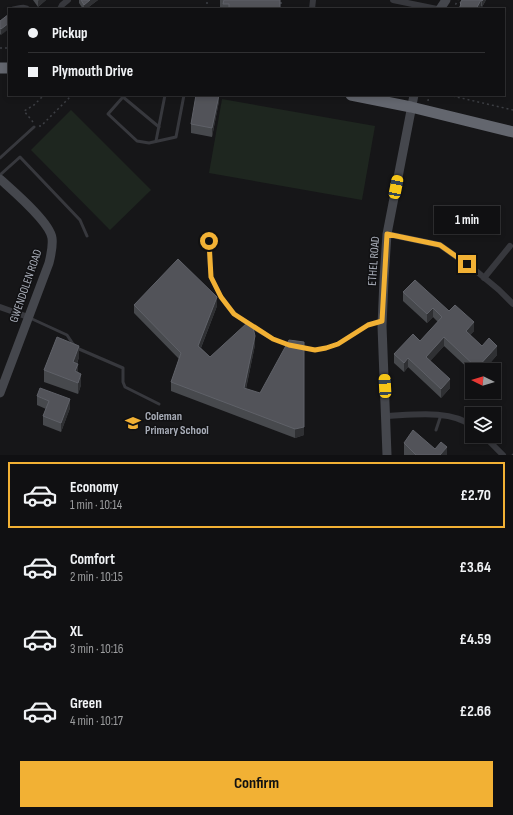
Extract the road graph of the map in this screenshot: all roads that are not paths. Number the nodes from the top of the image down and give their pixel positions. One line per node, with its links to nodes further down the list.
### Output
1 (68, 0): 5 (street)
2 (393, 0): 6 (street)
3 (12, 8): 4 (lane)
4 (29, 8)
5 (60, 8)
6 (432, 8)
7 (165, 96): 13 (lane)
8 (184, 96): 15 (lane)
9 (356, 96): 11 (highway)
10 (414, 96): 11 (street, ETHEL ROAD)
11 (411, 107): 14 (highway); 19 (street, ETHEL ROAD)
12 (34, 127): 16 (lane)
13 (159, 127): 15 (lane); 15 (lane)
14 (513, 132)
15 (156, 141)
16 (0, 158)
17 (0, 175): 20 (lane)
18 (0, 179): 26 (street, GWENDOLEN ROAD)
19 (387, 234): 23 (street); 27 (street, ETHEL ROAD)
20 (87, 236)
21 (209, 241): 27 (lane)
22 (510, 246): 23 (street)
23 (484, 278): 24 (street)
24 (513, 304)
25 (0, 307): 26 (street)
26 (28, 317): 28 (street, GWENDOLEN ROAD); 29 (lane)
27 (382, 321): 31 (street, ETHEL ROAD)
28 (0, 393)
29 (160, 404)
30 (441, 415): 31 (street); 32 (street); 33 (lane)
31 (386, 416): 35 (street, ETHEL ROAD)
32 (465, 422)
33 (436, 430)
34 (491, 443): 36 (street)
35 (387, 455)
36 (503, 455)

